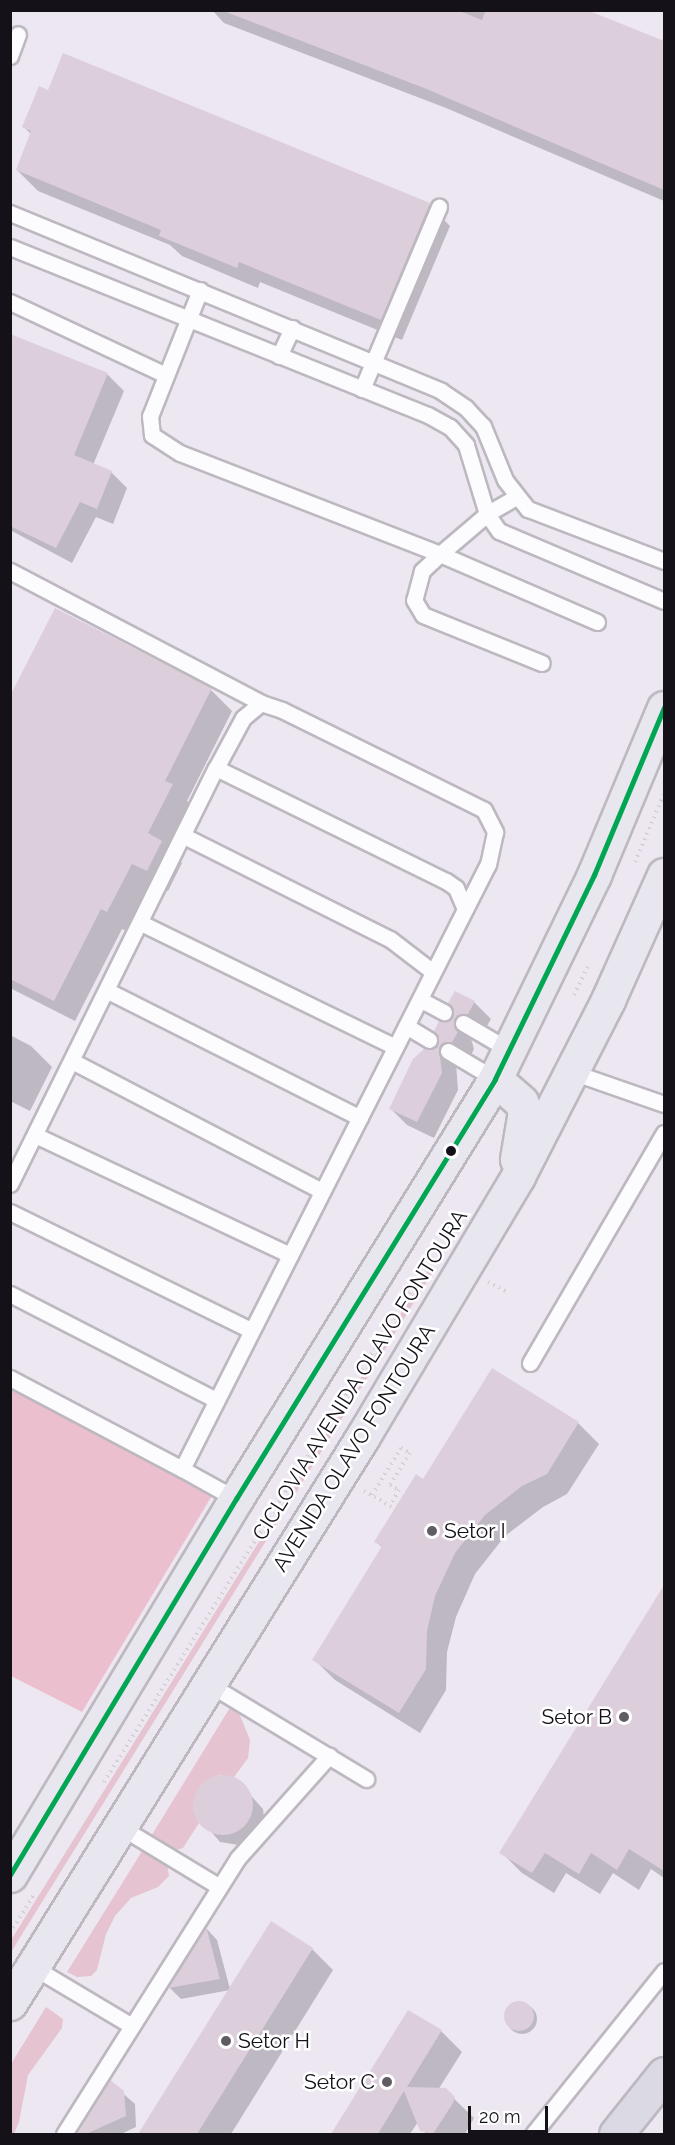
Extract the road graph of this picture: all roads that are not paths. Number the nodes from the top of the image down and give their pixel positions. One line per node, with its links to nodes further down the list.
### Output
1 (18, 34): 2 (lane)
2 (10, 56)
3 (439, 207): 11 (lane)
4 (10, 213): 6 (lane)
5 (10, 247): 8 (lane)
6 (200, 290): 8 (lane); 9 (lane)
7 (10, 302): 12 (lane)
8 (187, 319): 10 (lane); 12 (lane)
9 (292, 328): 10 (lane); 11 (lane)
10 (279, 356): 13 (lane)
11 (373, 362): 13 (lane); 14 (lane)
12 (166, 375): 16 (lane)
13 (362, 389): 15 (lane)
14 (516, 497): 15 (lane); 17 (lane)
15 (487, 514): 16 (lane); 19 (lane)
16 (440, 554): 20 (lane); 21 (lane)
17 (664, 561)
18 (10, 571): 22 (lane)
19 (664, 602)
20 (597, 622)
21 (542, 663)
22 (261, 703): 24 (lane); 27 (lane)
23 (664, 708): 37 (main road)
24 (216, 768): 25 (lane); 27 (lane)
25 (184, 836): 28 (lane); 29 (lane)
26 (664, 875): 40 (main road, AVENIDA OLAVO FONTOURA)
27 (465, 909): 29 (lane)
28 (141, 923): 30 (lane); 36 (lane)
29 (433, 972): 31 (lane)
30 (108, 991): 39 (lane); 43 (lane)
31 (421, 1000): 32 (lane); 34 (lane)
32 (444, 1012)
33 (463, 1023): 37 (lane)
34 (406, 1026): 35 (lane); 36 (lane)
35 (429, 1040)
36 (395, 1047): 43 (lane)
37 (509, 1050): 41 (main road)
38 (448, 1051): 41 (lane)
39 (72, 1061): 45 (lane); 48 (lane)
40 (572, 1072): 42 (lane); 46 (main road, AVENIDA OLAVO FONTOURA)
41 (495, 1079): 46 (main road); 57 (main road)
42 (664, 1104)
43 (360, 1118): 48 (lane)
44 (664, 1133): 53 (lane)
45 (35, 1135): 47 (lane); 50 (lane)
46 (518, 1176): 58 (main road, AVENIDA OLAVO FONTOURA)
47 (10, 1184)
48 (322, 1191): 50 (lane)
49 (10, 1212): 52 (lane)
50 (290, 1255): 52 (lane)
51 (10, 1294): 55 (lane)
52 (251, 1330): 55 (lane)
53 (530, 1363)
54 (10, 1378): 56 (lane)
55 (216, 1400): 56 (lane)
56 (182, 1469): 57 (lane)
57 (236, 1499): 62 (main road)
58 (207, 1683): 59 (lane); 61 (main road, AVENIDA OLAVO FONTOURA)
59 (329, 1756): 60 (lane); 63 (lane)
60 (366, 1779)
61 (119, 1826): 63 (lane); 64 (main road, AVENIDA OLAVO FONTOURA)
62 (23, 1884)
63 (218, 1887): 67 (lane)
64 (33, 1967): 66 (main road, AVENIDA OLAVO FONTOURA); 67 (lane)
65 (664, 1971): 70 (lane)
66 (10, 2003)
67 (132, 2026): 69 (lane)
68 (664, 2074): 71 (highway)
69 (64, 2134)
70 (533, 2134)
71 (616, 2134)

